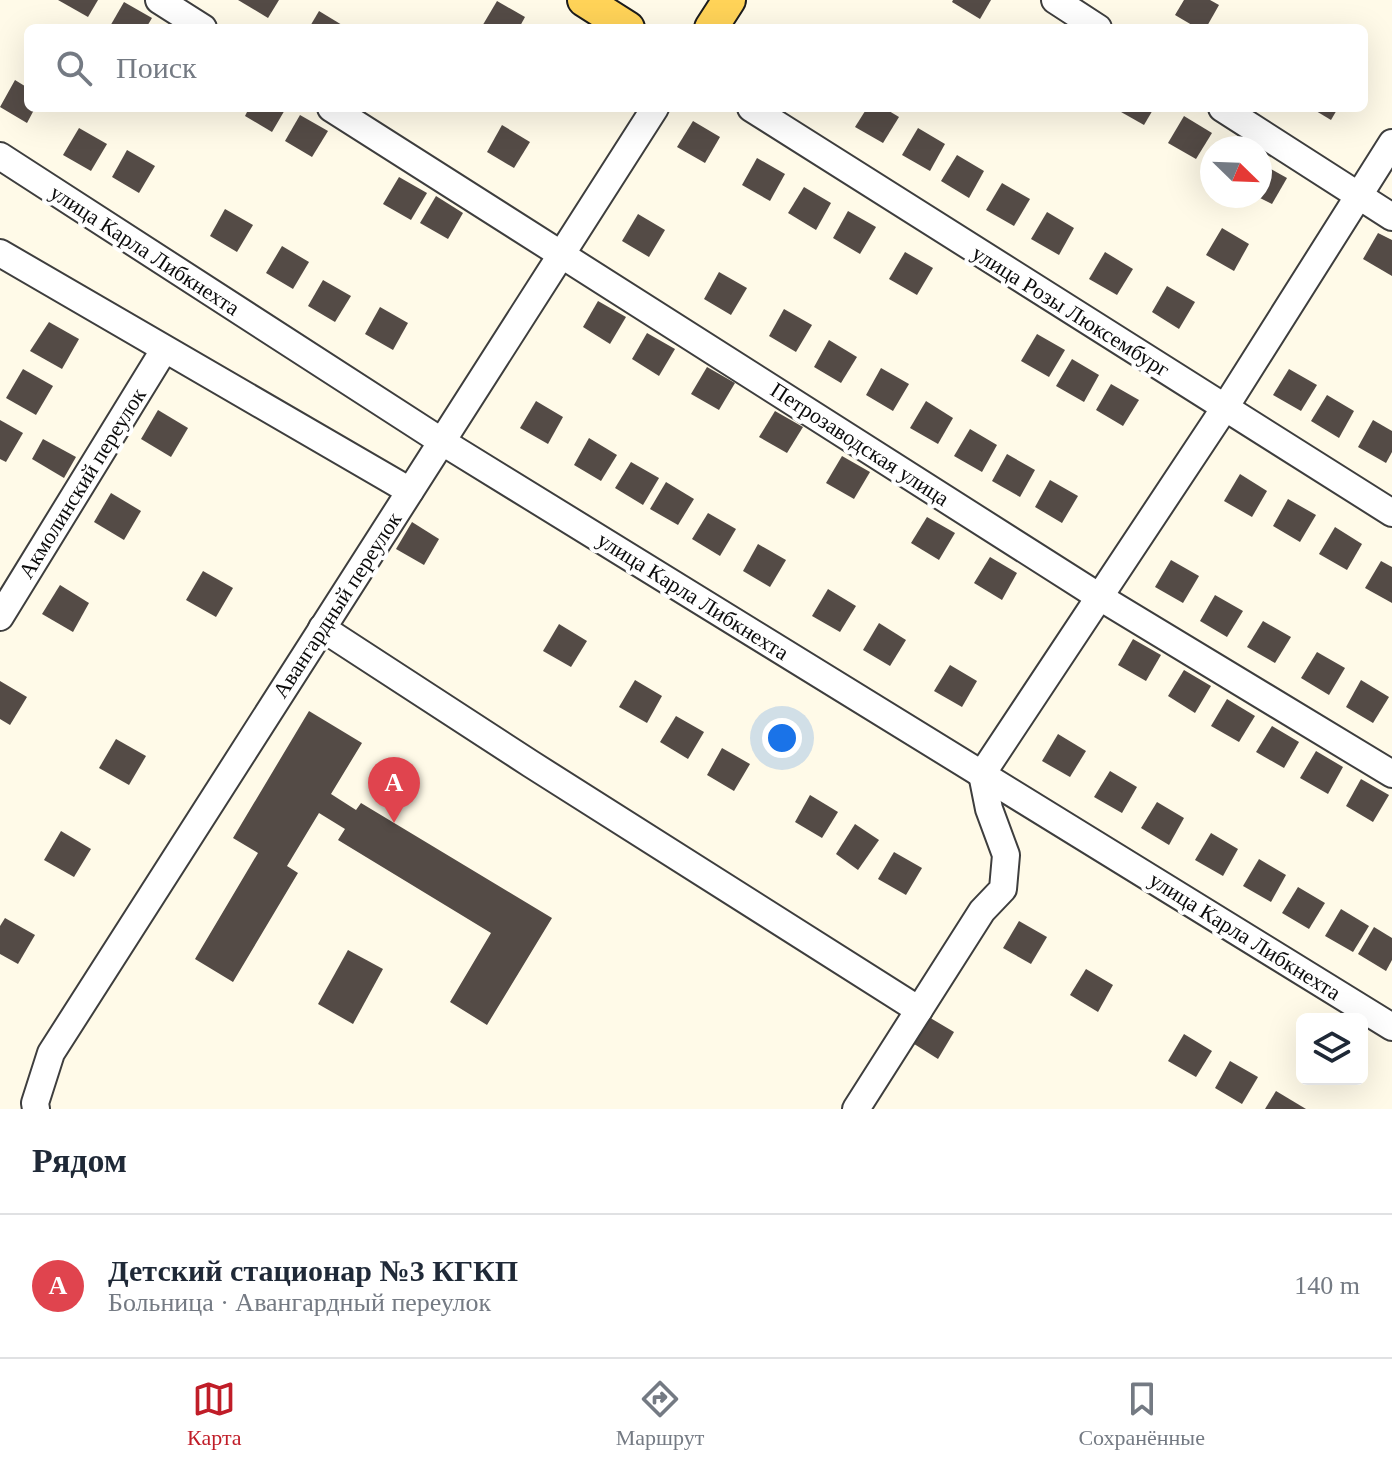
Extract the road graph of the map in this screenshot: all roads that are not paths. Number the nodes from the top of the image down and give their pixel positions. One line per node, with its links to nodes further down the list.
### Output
1 (159, 0): 5 (street)
2 (584, 0): 6 (main road)
3 (729, 0): 7 (main road)
4 (1055, 0): 8 (street)
5 (197, 24)
6 (622, 24)
7 (714, 24)
8 (1092, 24)
9 (337, 112): 17 (street, Петрозаводская улица)
10 (652, 112): 17 (street, Авангардный переулок)
11 (757, 112): 20 (street, улица Розы Люксембург)
12 (1228, 112): 15 (street)
13 (1392, 143): 15 (street)
14 (0, 156): 21 (street, улица Карла Либкнехта)
15 (1359, 197): 16 (street); 20 (street)
16 (1392, 217)
17 (562, 252): 21 (street, Авангардный переулок); 24 (street, Петрозаводская улица)
18 (0, 253): 19 (street)
19 (164, 350): 22 (street); 25 (street, Акмолинский переулок)
20 (1224, 409): 23 (street, улица Розы Люксембург); 24 (street)
21 (441, 441): 22 (street, Авангардный переулок); 27 (street, улица Карла Либкнехта)
22 (410, 491): 26 (street, Авангардный переулок)
23 (1392, 513)
24 (1098, 596): 27 (street); 28 (street, Петрозаводская улица)
25 (0, 617)
26 (322, 628): 29 (street); 31 (street, Авангардный переулок)
27 (982, 774): 29 (street); 30 (street, улица Карла Либкнехта)
28 (1392, 774)
29 (919, 1010): 32 (street)
30 (1392, 1027)
31 (36, 1109)
32 (856, 1109)

